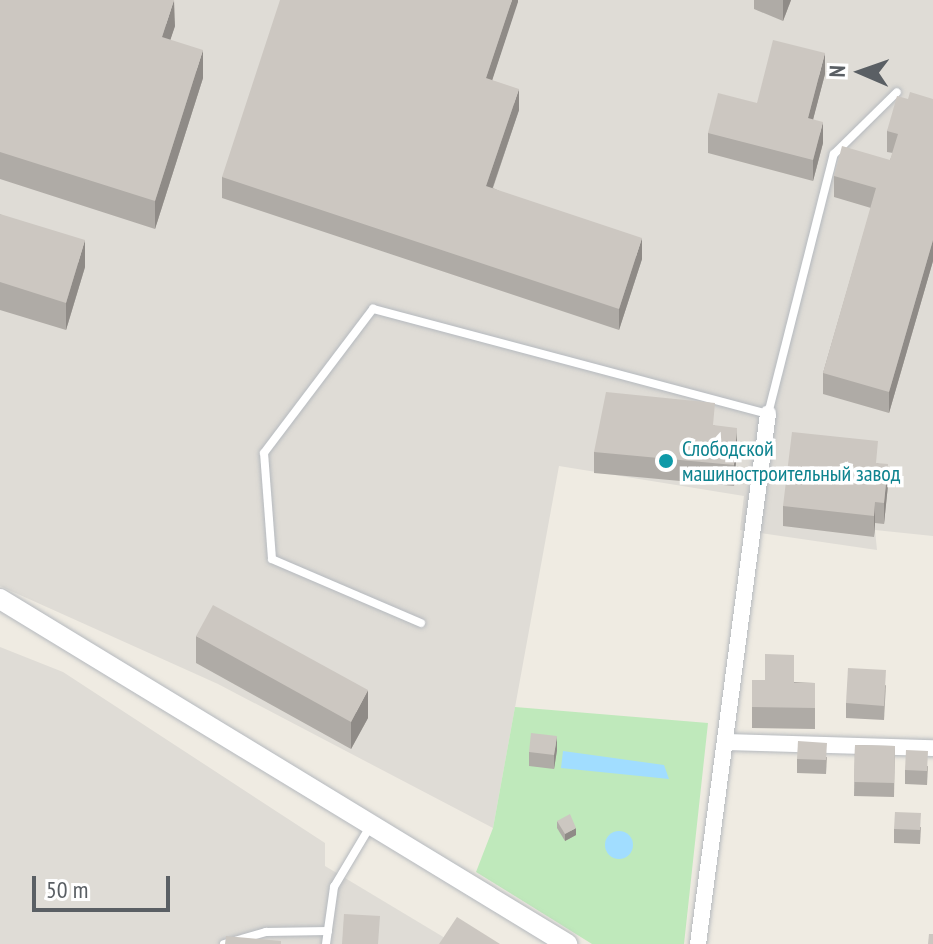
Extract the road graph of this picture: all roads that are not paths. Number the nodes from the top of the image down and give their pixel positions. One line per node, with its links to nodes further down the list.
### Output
1 (897, 92): 2 (lane)
2 (768, 414): 4 (lane); 5 (street)
3 (0, 599): 7 (street)
4 (421, 623)
5 (726, 742): 6 (street); 12 (street)
6 (933, 748)
7 (371, 824): 8 (lane); 11 (street)
8 (328, 931): 9 (lane); 10 (lane)
9 (224, 944)
10 (326, 944)
11 (567, 944)
12 (698, 944)

